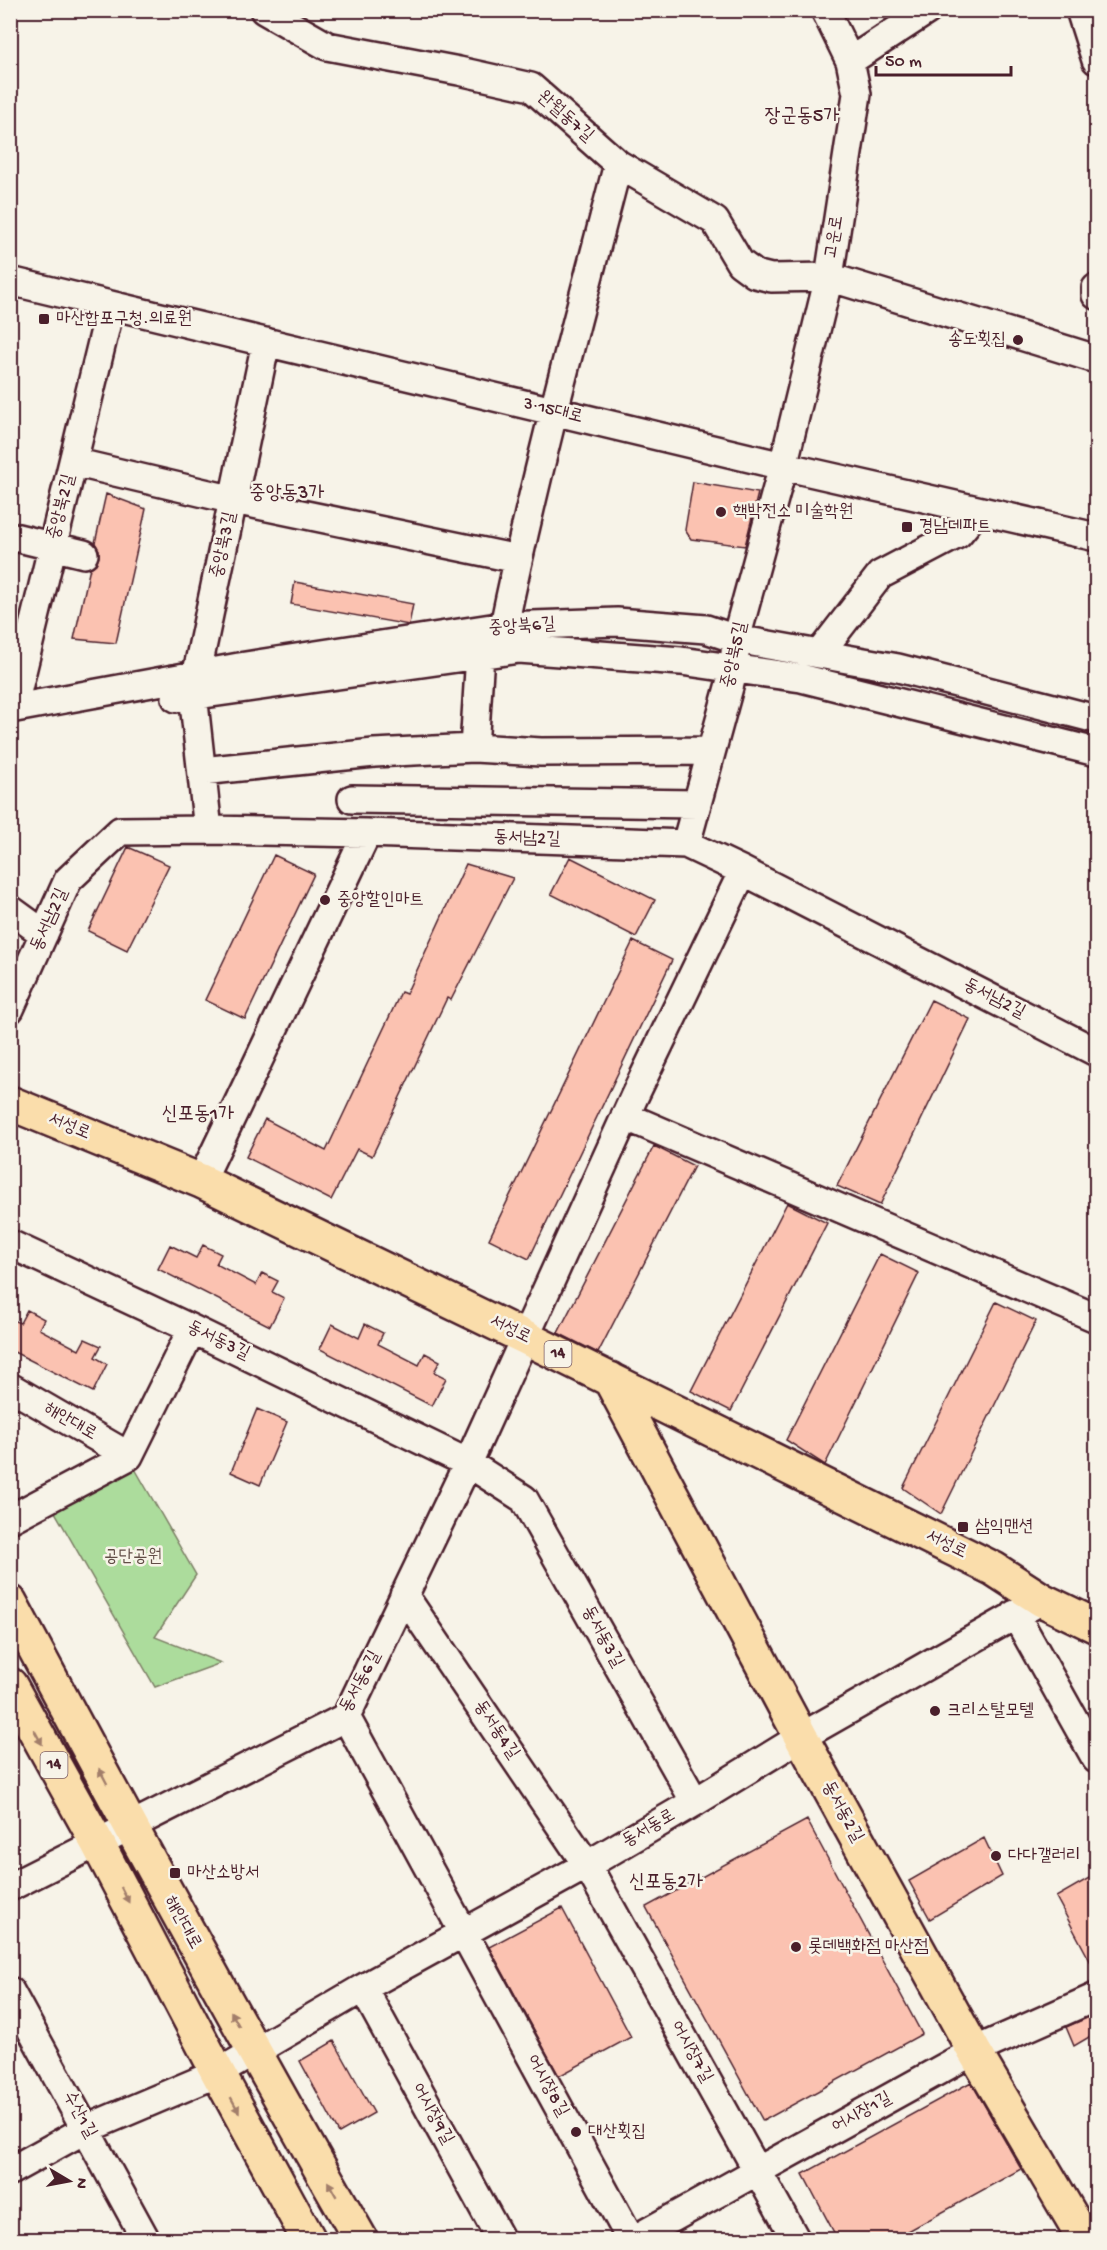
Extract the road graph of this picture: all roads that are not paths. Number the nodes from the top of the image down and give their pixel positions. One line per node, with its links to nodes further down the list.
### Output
1 (264, 10): 7 (street, 완월동7길)
2 (825, 10): 6 (street, 고운로)
3 (928, 10): 6 (street)
4 (1080, 10): 5 (street)
5 (1096, 60)
6 (850, 61): 8 (street, 고운로)
7 (618, 164): 8 (street, 완월동7길); 15 (street)
8 (830, 277): 14 (street, 완월동7길); 17 (street, 고운로)
9 (10, 281): 12 (street, 3·15대로)
10 (1096, 288): 11 (street)
11 (1096, 295)
12 (111, 305): 13 (street, 3·15대로); 16 (street, 중앙북2길)
13 (266, 342): 15 (street, 3·15대로); 18 (street, 중앙북3길)
14 (1096, 358)
15 (554, 411): 17 (street, 3·15대로); 24 (street)
16 (73, 462): 18 (street); 22 (street, 중앙북2길)
17 (783, 466): 19 (street, 3·15대로); 26 (street, 중앙북5길)
18 (234, 500): 24 (street); 30 (street, 중앙북3길)
19 (977, 511): 21 (street, 3·15대로); 28 (street)
20 (10, 536): 22 (street)
21 (1096, 537)
22 (53, 546): 23 (street); 32 (street, 중앙북2길)
23 (84, 554)
24 (518, 559): 25 (street)
25 (504, 626): 26 (street, 중앙북6길); 30 (street, 중앙북6길)
26 (736, 639): 28 (street, 중앙북6길); 29 (street, 중앙북5길)
27 (480, 654): 29 (street); 30 (street); 34 (street)
28 (819, 654): 33 (street, 중앙북6길)
29 (734, 669): 35 (street, 중앙북5길); 36 (street)
30 (196, 686): 31 (street); 32 (street, 중앙북6길); 37 (street, 중앙북3길)
31 (148, 702)
32 (12, 709)
33 (1096, 719)
34 (474, 748): 35 (street); 37 (street)
35 (711, 751): 39 (street, 중앙북5길)
36 (1096, 752)
37 (202, 771): 40 (street, 중앙북3길)
38 (352, 799): 39 (street)
39 (697, 804): 42 (street, 중앙북5길)
40 (208, 830): 41 (street, 동서남2길); 45 (street, 동서남2길)
41 (367, 833): 42 (street, 동서남2길); 50 (street)
42 (686, 844): 43 (street, 동서남2길)
43 (743, 871): 47 (street, 동서남2길); 49 (street, 동서동6길)
44 (11, 910): 45 (street)
45 (44, 934): 46 (street, 동서남2길)
46 (10, 1009)
47 (1096, 1052)
48 (10, 1103): 50 (main road, 서성로 / 14)
49 (625, 1116): 52 (street); 54 (street, 동서동6길)
50 (201, 1181): 54 (main road, 서성로 / 14)
51 (10, 1244): 53 (street, 동서동3길)
52 (1096, 1318)
53 (192, 1329): 57 (street); 58 (street, 동서동3길)
54 (524, 1337): 55 (main road, 서성로 / 14); 58 (street, 동서동6길)
55 (610, 1379): 62 (main road, 서성로 / 14); 66 (main road, 동서동2길)
56 (10, 1387): 57 (street, 해안대로)
57 (129, 1456): 59 (street)
58 (468, 1463): 60 (street, 동서동6길); 68 (street, 동서동3길)
59 (10, 1519)
60 (404, 1595): 65 (street, 동서동6길); 71 (street, 동서동4길)
61 (10, 1602): 69 (main road, 해안대로, one-way to 61)
62 (1028, 1607): 63 (main road, 서성로 / 14); 66 (street, 동서동로); 67 (street)
63 (1096, 1626)
64 (10, 1685): 70 (main road, 해안대로 / 14, one-way to 70)
65 (346, 1717): 69 (street, 동서동6길); 73 (street, 어시장8길)
66 (801, 1737): 68 (street, 동서동로); 77 (main road, 동서동2길)
67 (1096, 1759)
68 (695, 1803): 71 (street, 동서동로)
69 (130, 1828): 70 (street, 동서동6길); 78 (main road, 해안대로, one-way to 69)
70 (98, 1844): 72 (street, 동서동6길); 79 (main road, 해안대로, one-way to 79)
71 (587, 1865): 73 (street, 동서동로); 82 (street, 어시장7길)
72 (10, 1887)
73 (463, 1933): 74 (street, 동서동로); 87 (street, 어시장8길)
74 (363, 1989): 78 (street, 동서동로); 86 (street, 어시장9길)
75 (10, 1991): 80 (street, 수산1길)
76 (1096, 1997): 77 (street, 어시장1길)
77 (974, 2051): 82 (street, 어시장1길); 89 (main road, 동서동2길)
78 (254, 2053): 79 (street, 동서동로); 85 (main road, 해안대로, one-way to 78)
79 (218, 2073): 80 (street, 동서동로); 84 (main road, 해안대로, one-way to 84)
80 (86, 2129): 81 (street, 동서동로); 83 (street, 수산1길)
81 (10, 2171)
82 (757, 2171): 87 (street, 어시장1길); 88 (street, 어시장7길)
83 (146, 2240)
84 (309, 2240)
85 (361, 2240)
86 (501, 2240)
87 (632, 2240)
88 (796, 2240)
89 (1085, 2240)

